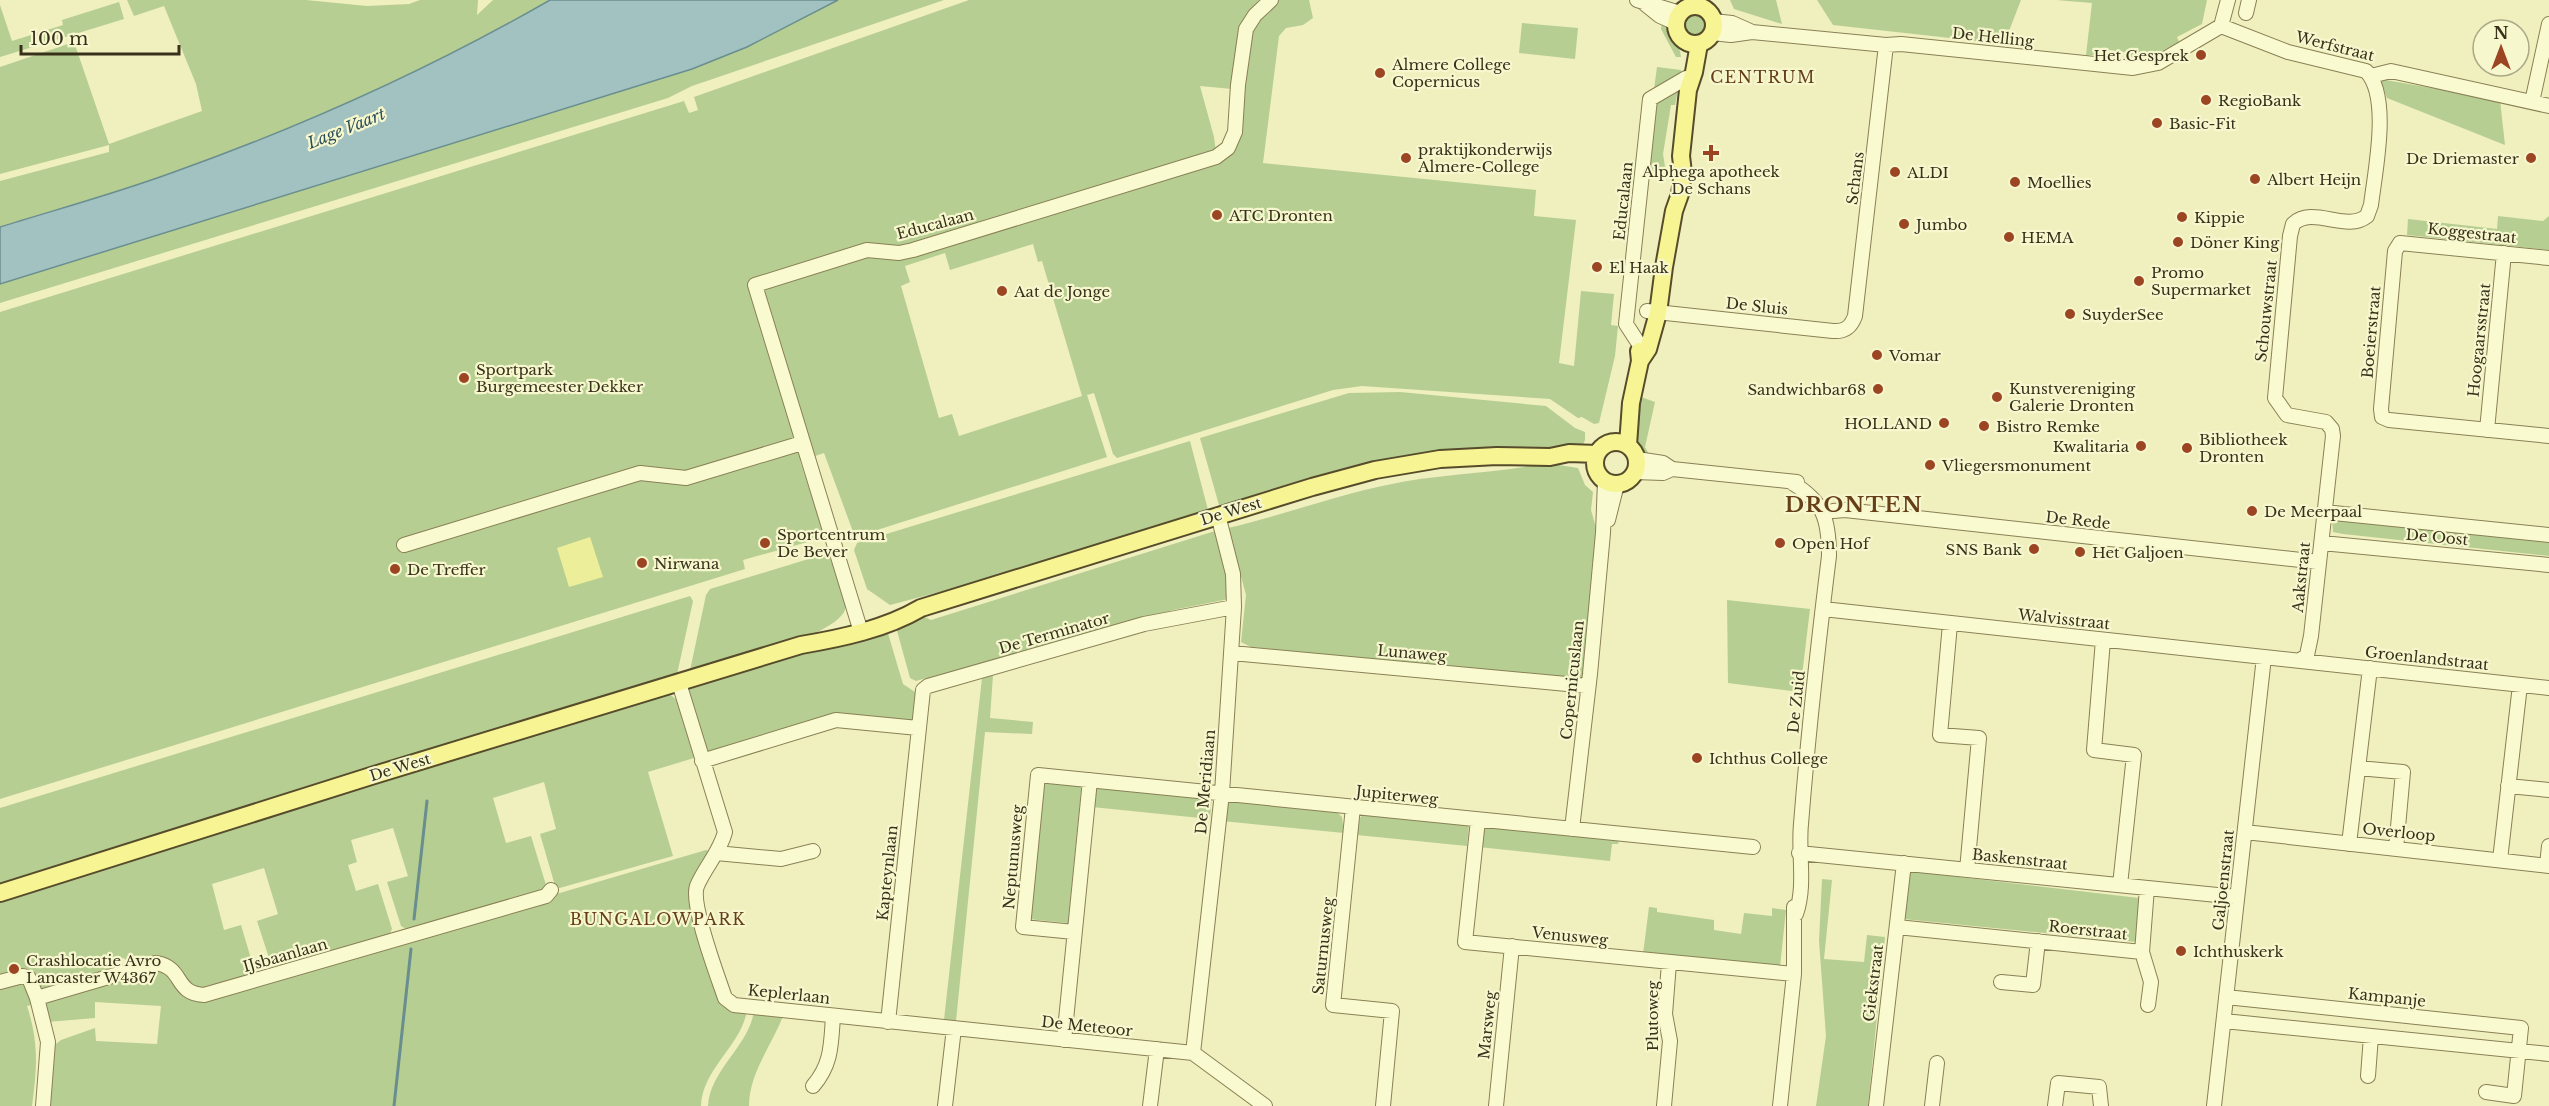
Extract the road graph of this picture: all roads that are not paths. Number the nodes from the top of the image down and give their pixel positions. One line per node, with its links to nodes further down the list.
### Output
1 (1271, 0): 21 (street, Educalaan)
2 (2228, 0): 6 (street)
3 (1640, 1): 4 (street)
4 (1696, 19): 7 (street, De Helling); 9 (main road)
5 (2549, 24): 10 (street)
6 (2221, 26): 7 (street, De Helling); 8 (street, Werfstraat)
7 (1886, 45): 16 (street, Schans)
8 (2371, 76): 10 (street, Werfstraat); 18 (street, Schouwstraat)
9 (1687, 84): 15 (main road); 17 (street, Educalaan)
10 (2532, 102): 11 (street, Werfstraat)
11 (2549, 106)
12 (2396, 251): 13 (street, Koggestraat); 19 (street, Boeierstraat)
13 (2504, 253): 14 (street, Koggestraat); 19 (street, Hoogaarsstraat)
14 (2549, 258)
15 (1653, 312): 16 (street, De Sluis); 17 (main road)
16 (1855, 316)
17 (1640, 352): 22 (main road)
18 (2274, 389): 28 (street, Aakstraat)
19 (2487, 430): 20 (street)
20 (2549, 436)
21 (802, 443): 32 (street); 39 (street, Educalaan)
22 (1621, 443): 23 (main road); 24 (main road)
23 (1596, 460): 26 (main road); 29 (main road, De West)
24 (1636, 466): 25 (street); 26 (main road)
25 (1791, 482): 27 (street); 33 (street, De Zuid)
26 (1611, 483): 47 (street, Copernicuslaan)
27 (1839, 511): 33 (street, De Zuid); 34 (street, De Rede)
28 (2324, 512): 30 (street, De Oost); 31 (street, Aakstraat)
29 (1218, 515): 36 (street, De Meridiaan); 39 (main road, De West)
30 (2549, 535)
31 (2322, 543): 34 (street, Aakstraat); 35 (street, De Oost)
32 (404, 545)
33 (1829, 556): 37 (street, De Zuid)
34 (2319, 562): 43 (street, Aakstraat)
35 (2549, 565)
36 (1234, 607): 41 (street, De Meridiaan); 49 (street, De Terminator)
37 (1823, 609): 38 (street, Walvisstraat); 67 (street, De Zuid)
38 (1950, 624): 40 (street, Walvisstraat); 71 (street)
39 (859, 627): 45 (main road, De West)
40 (2103, 640): 42 (street, Walvisstraat); 72 (street)
41 (1232, 653): 47 (street, Lunaweg); 56 (street, De Meridiaan)
42 (2264, 657): 43 (street, Walvisstraat); 60 (street, Galjoenstraat)
43 (2301, 660): 44 (street, Groenlandstraat)
44 (2370, 669): 46 (street, Groenlandstraat); 51 (street)
45 (679, 683): 50 (street, Keplerlaan); 75 (main road, De West)
46 (2520, 685): 48 (street, Groenlandstraat); 54 (street)
47 (1588, 686): 59 (street, Copernicuslaan)
48 (2549, 688)
49 (918, 728): 50 (street); 90 (street, Kapteynlaan)
50 (702, 761): 66 (street, Keplerlaan)
51 (2358, 768): 61 (street); 64 (street)
52 (1038, 775): 53 (street, Jupiterweg); 78 (street, Neptunusweg)
53 (1090, 780): 56 (street, Jupiterweg); 78 (street)
54 (2508, 786): 55 (street); 68 (street)
55 (2549, 790)
56 (1222, 793): 57 (street, Jupiterweg); 97 (street, De Meridiaan)
57 (1353, 807): 58 (street, Jupiterweg); 107 (street, Saturnusweg)
58 (1478, 819): 59 (street, Jupiterweg); 80 (street, Venusweg)
59 (1572, 829): 63 (street, Jupiterweg)
60 (2245, 832): 61 (street, Overloop); 76 (street, Galjoenstraat)
61 (2349, 844): 64 (street, Overloop)
62 (2549, 846): 70 (street)
63 (1753, 847)
64 (2396, 849): 68 (street, Overloop)
65 (813, 851): 66 (street)
66 (716, 853): 89 (street, Keplerlaan)
67 (1798, 853): 69 (street, Baskenstraat); 83 (street, De Zuid)
68 (2500, 860): 70 (street, Overloop)
69 (1904, 863): 71 (street, Baskenstraat); 77 (street, Giekstraat)
70 (2548, 865)
71 (1967, 870): 72 (street, Baskenstraat)
72 (2120, 885): 73 (street, Baskenstraat)
73 (2147, 888): 76 (street, Baskenstraat); 81 (street, Roerstraat)
74 (551, 890): 87 (street, IJsbaanlaan)
75 (0, 892)
76 (2237, 897): 86 (street, Galjoenstraat)
77 (1897, 927): 79 (street, Roerstraat); 111 (street, Giekstraat)
78 (1074, 932): 94 (street)
79 (2038, 941): 81 (street, Roerstraat); 85 (street, Roerstraat)
80 (1512, 946): 82 (street, Venusweg); 108 (street, Marsweg)
81 (2142, 952): 88 (street)
82 (1669, 963): 83 (street, Venusweg); 109 (street, Plutoweg)
83 (1794, 974): 110 (street, De Zuid)
84 (0, 982): 87 (street)
85 (2001, 982)
86 (2226, 997): 91 (street, Galjoenstraat); 96 (street, Kampanje)
87 (37, 998): 103 (street)
88 (2148, 1005)
89 (833, 1016): 90 (street, Keplerlaan); 101 (street)
90 (888, 1022): 92 (street, De Meteoor)
91 (2224, 1022): 93 (street); 115 (street, Galjoenstraat)
92 (954, 1029): 94 (street, De Meteoor); 104 (street)
93 (2371, 1036): 96 (street); 100 (street)
94 (1064, 1040): 95 (street, De Meteoor)
95 (1157, 1049): 97 (street, De Meteoor); 105 (street)
96 (2519, 1051): 98 (street); 102 (street, Kampanje)
97 (1193, 1053): 106 (street)
98 (2549, 1054)
99 (1937, 1063): 112 (street)
100 (2368, 1076)
101 (813, 1086)
102 (2486, 1092)
103 (43, 1106)
104 (945, 1106)
105 (1150, 1106)
106 (1265, 1106)
107 (1383, 1106)
108 (1496, 1106)
109 (1664, 1106)
110 (1780, 1106)
111 (1876, 1106)
112 (1932, 1106)
113 (2055, 1106): 114 (street)
114 (2101, 1106)
115 (2214, 1106)

